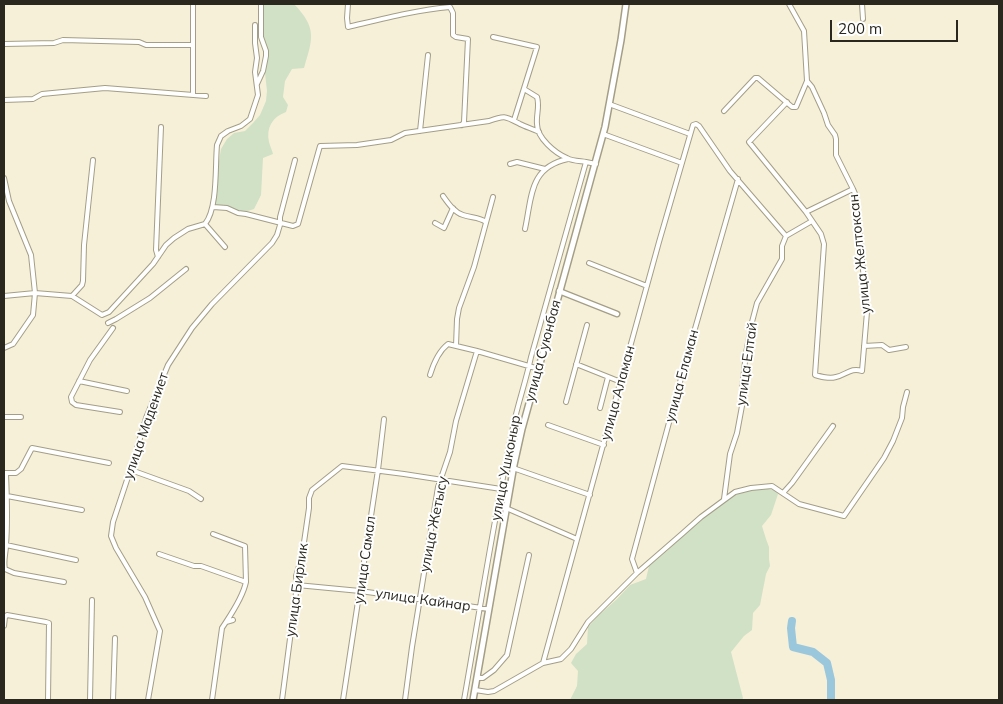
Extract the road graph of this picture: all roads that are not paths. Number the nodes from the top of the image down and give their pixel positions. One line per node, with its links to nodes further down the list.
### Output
1 (193, 4): 11 (street)
2 (261, 4): 14 (street)
3 (348, 4): 23 (street)
4 (626, 4): 20 (main road, улица Суюнбая)
5 (789, 4): 13 (street, улица Желтоксан)
6 (862, 4): 7 (street)
7 (863, 19)
8 (255, 25): 14 (street)
9 (493, 37): 15 (street)
10 (4, 44): 11 (street)
11 (193, 45): 16 (street)
12 (428, 55): 25 (street)
13 (807, 81): 19 (street); 39 (street, улица Желтоксан)
14 (257, 84): 42 (street)
15 (524, 89): 22 (street); 26 (street)
16 (193, 95): 17 (street); 18 (street)
17 (206, 96)
18 (4, 100)
19 (787, 102): 21 (street); 44 (street)
20 (609, 104): 27 (main road, улица Суюнбая); 28 (street)
21 (724, 111)
22 (514, 120): 23 (street); 26 (street)
23 (462, 125): 25 (street)
24 (161, 127): 53 (street)
25 (420, 132): 46 (street)
26 (539, 132): 29 (street)
27 (603, 134): 33 (street); 35 (main road, улица Суюнбая)
28 (690, 134): 33 (street, улица Аламан); 38 (street, улица Аламан)
29 (568, 159): 32 (street); 36 (street)
30 (93, 160): 60 (street)
31 (295, 160): 46 (street, улица Мадениет)
32 (586, 162): 35 (street); 71 (street, улица Ушконыр)
33 (682, 163): 56 (street, улица Аламан)
34 (510, 164): 36 (street)
35 (596, 164): 57 (main road, улица Суюнбая)
36 (545, 169): 50 (street)
37 (4, 178): 58 (street)
38 (738, 179): 51 (street); 108 (street, улица Еламан)
39 (853, 189): 44 (street); 66 (street, улица Желтоксан)
40 (443, 196): 43 (street)
41 (493, 197): 47 (street)
42 (213, 207): 46 (street); 49 (street)
43 (453, 208): 47 (street); 48 (street)
44 (806, 212): 45 (street)
45 (812, 221): 51 (street); 66 (street, улица Желтоксан)
46 (280, 222): 90 (street, улица Мадениет)
47 (486, 222): 65 (street)
48 (435, 223)
49 (205, 224): 52 (street); 53 (street)
50 (525, 229)
51 (786, 236): 98 (street, улица Елтай)
52 (225, 247)
53 (158, 257): 60 (street)
54 (590, 263): 56 (street)
55 (186, 269): 62 (street)
56 (647, 286): 76 (street, улица Аламан)
57 (559, 291): 61 (street); 72 (main road, улица Суюнбая)
58 (35, 292): 59 (street); 60 (street); 68 (street)
59 (4, 296)
60 (72, 296)
61 (617, 314)
62 (108, 323)
63 (587, 325): 70 (street)
64 (113, 328): 75 (street)
65 (456, 346): 69 (street); 73 (street)
66 (864, 346): 67 (street)
67 (906, 346)
68 (4, 348)
69 (477, 351): 71 (street); 93 (street, улица Жетысу)
70 (576, 364): 74 (street); 79 (street)
71 (529, 367): 72 (street); 94 (street, улица Ушконыр)
72 (539, 369): 89 (main road, улица Суюнбая)
73 (430, 375)
74 (608, 376): 76 (street); 80 (street)
75 (79, 381): 77 (street); 81 (street)
76 (621, 382): 87 (street, улица Аламан)
77 (127, 391)
78 (907, 392): 95 (street)
79 (566, 402)
80 (600, 408)
81 (120, 412)
82 (4, 417): 83 (street)
83 (21, 417)
84 (384, 419): 91 (street, улица Самал)
85 (548, 425): 87 (street)
86 (833, 426): 95 (street)
87 (604, 444): 96 (street, улица Аламан)
88 (108, 463): 92 (street)
89 (513, 468): 96 (street); 100 (main road, улица Суюнбая)
90 (131, 470): 99 (street); 127 (street, улица Мадениет)
91 (378, 470): 93 (street); 111 (street, улица Бирлик); 112 (street, улица Самал)
92 (5, 473): 97 (street)
93 (441, 480): 94 (street); 113 (street, улица Жетысу)
94 (501, 489): 115 (street, улица Ушконыр)
95 (783, 493): 98 (street)
96 (590, 495): 103 (street, улица Аламан)
97 (7, 496): 101 (street); 104 (street)
98 (724, 499): 108 (street)
99 (201, 500)
100 (506, 508): 103 (street); 116 (main road, улица Суюнбая)
101 (82, 510)
102 (212, 534): 110 (street)
103 (578, 539): 121 (street, улица Аламан)
104 (6, 545): 107 (street); 109 (street)
105 (159, 554): 110 (street)
106 (529, 555): 122 (street)
107 (76, 560)
108 (637, 573): 121 (street)
109 (64, 582)
110 (246, 582): 118 (street)
111 (297, 586): 112 (street, улица Кайнар); 129 (street, улица Бирлик)
112 (360, 591): 113 (street, улица Кайнар); 130 (street, улица Самал)
113 (420, 599): 115 (street, улица Кайнар); 131 (street, улица Жетысу)
114 (92, 600): 125 (street)
115 (480, 608): 116 (street, улица Кайнар); 132 (street, улица Ушконыр)
116 (490, 609): 122 (main road, улица Суюнбая)
117 (234, 620): 118 (street)
118 (226, 622): 128 (street)
119 (4, 626): 124 (street)
120 (115, 638): 126 (street)
121 (543, 663): 123 (street)
122 (477, 676): 123 (main road, улица Суюнбая)
123 (475, 690): 133 (main road, улица Суюнбая)
124 (48, 700)
125 (90, 700)
126 (113, 700)
127 (148, 700)
128 (212, 700)
129 (282, 700)
130 (343, 700)
131 (405, 700)
132 (464, 700)
133 (473, 700)

